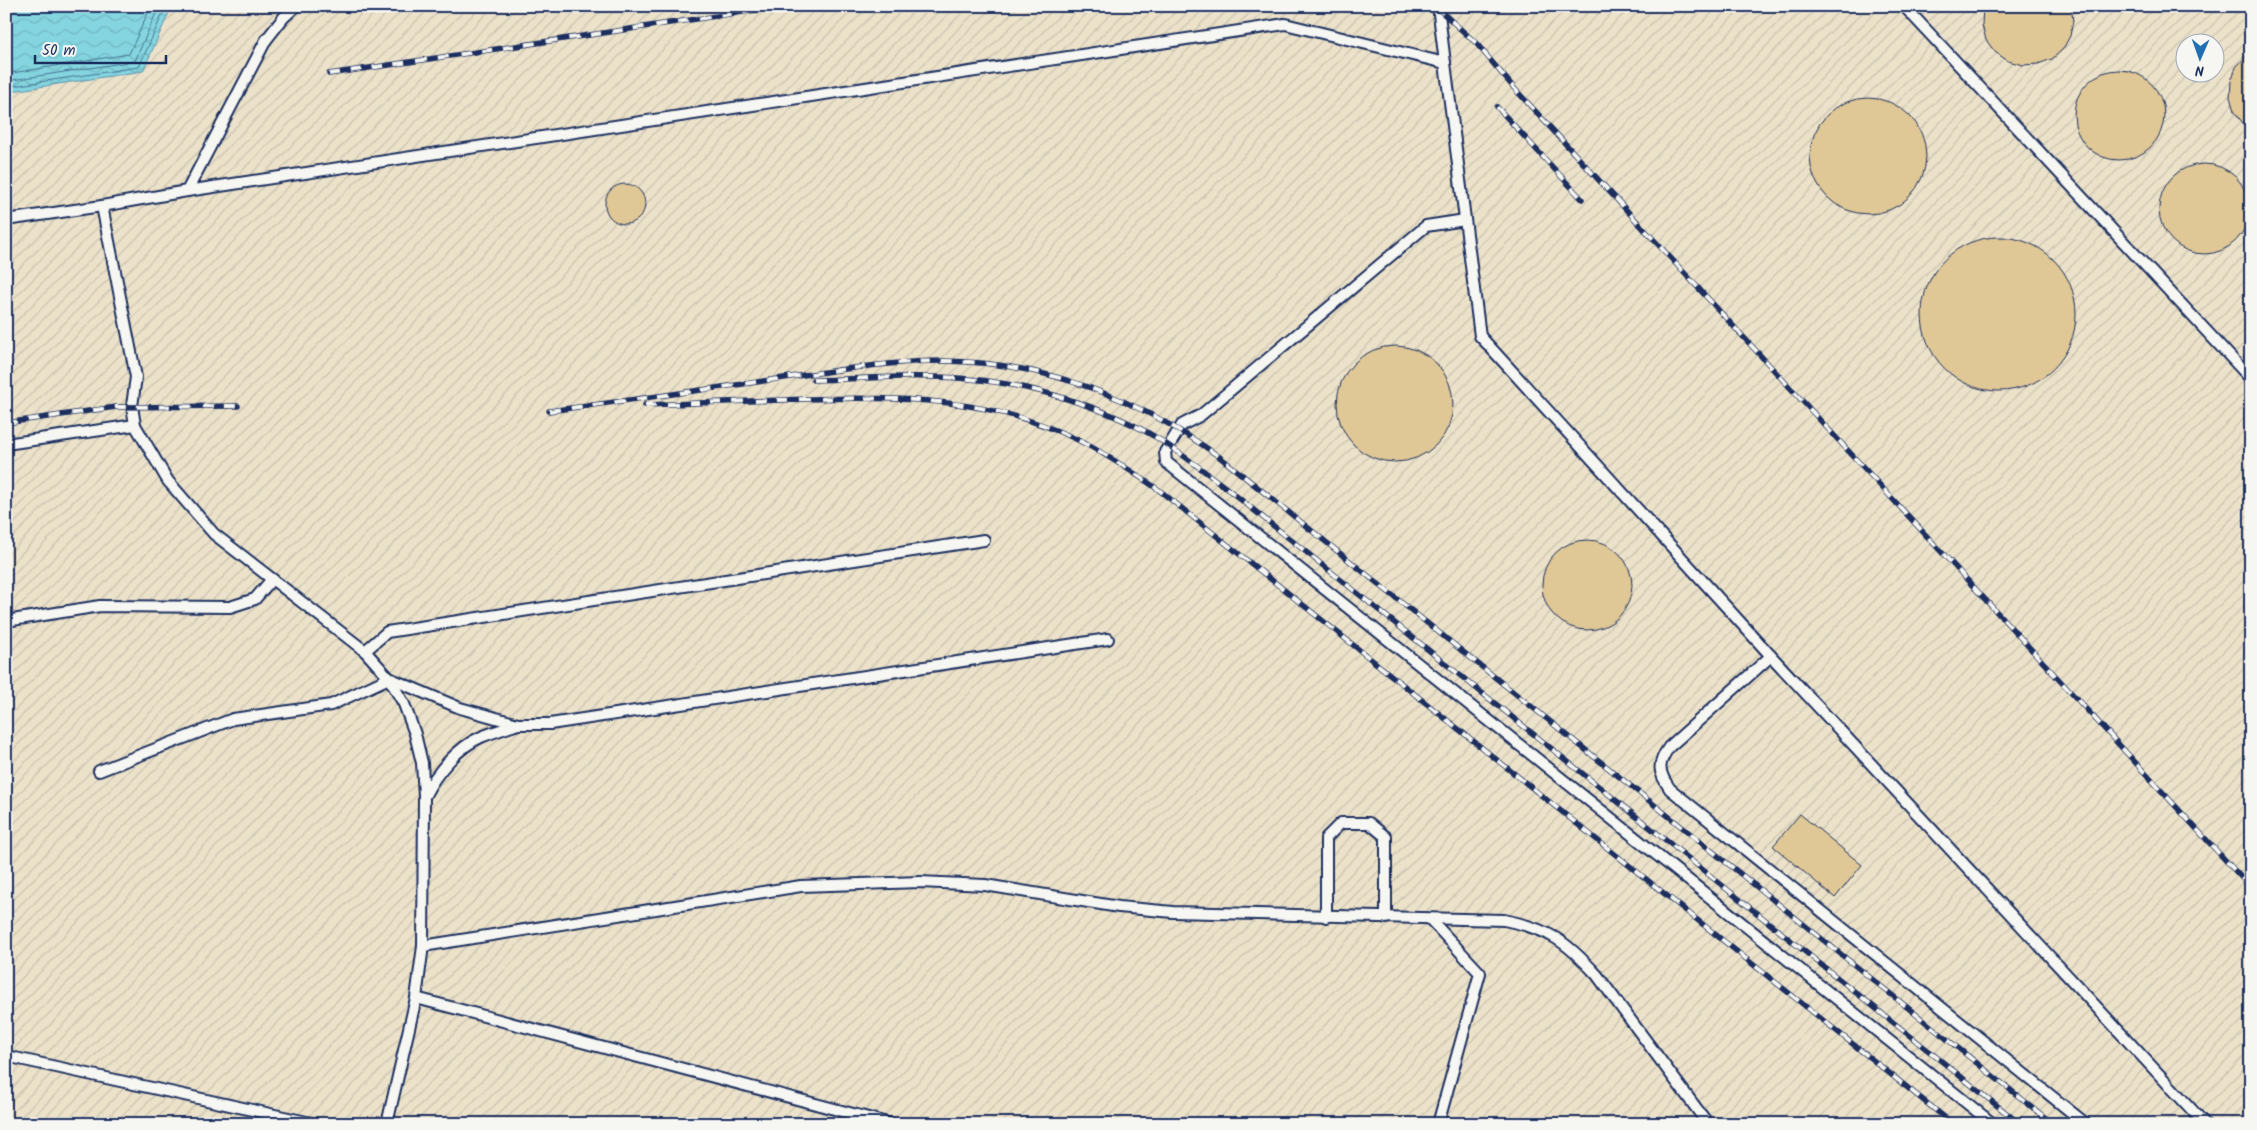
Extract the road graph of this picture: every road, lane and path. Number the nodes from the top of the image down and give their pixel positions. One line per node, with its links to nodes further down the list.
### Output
1 (296, 6): 5 (lane)
2 (1438, 6): 4 (lane)
3 (1904, 6): 9 (lane)
4 (1445, 63): 5 (lane); 8 (lane)
5 (187, 191): 6 (lane)
6 (102, 206): 7 (lane); 10 (lane)
7 (6, 220)
8 (1465, 220): 17 (lane); 33 (lane)
9 (2251, 379)
10 (135, 425): 11 (lane); 13 (lane)
11 (6, 444)
12 (984, 540): 16 (lane)
13 (272, 579): 14 (lane); 16 (lane)
14 (6, 621)
15 (1108, 639): 19 (lane)
16 (365, 651): 18 (lane)
17 (1771, 656): 34 (lane); 35 (lane)
18 (389, 678): 19 (lane); 20 (lane); 21 (lane)
19 (518, 724): 21 (lane)
20 (99, 771)
21 (424, 796): 25 (lane)
22 (1326, 916): 23 (lane); 23 (lane); 25 (lane)
23 (1386, 918): 24 (lane)
24 (1430, 919): 31 (lane); 32 (lane)
25 (423, 946): 26 (lane)
26 (416, 998): 29 (lane); 30 (lane)
27 (6, 1056): 28 (lane)
28 (316, 1124)
29 (387, 1124)
30 (891, 1124)
31 (1438, 1124)
32 (1708, 1124)
33 (1994, 1124)
34 (2086, 1124)
35 (2205, 1124)

